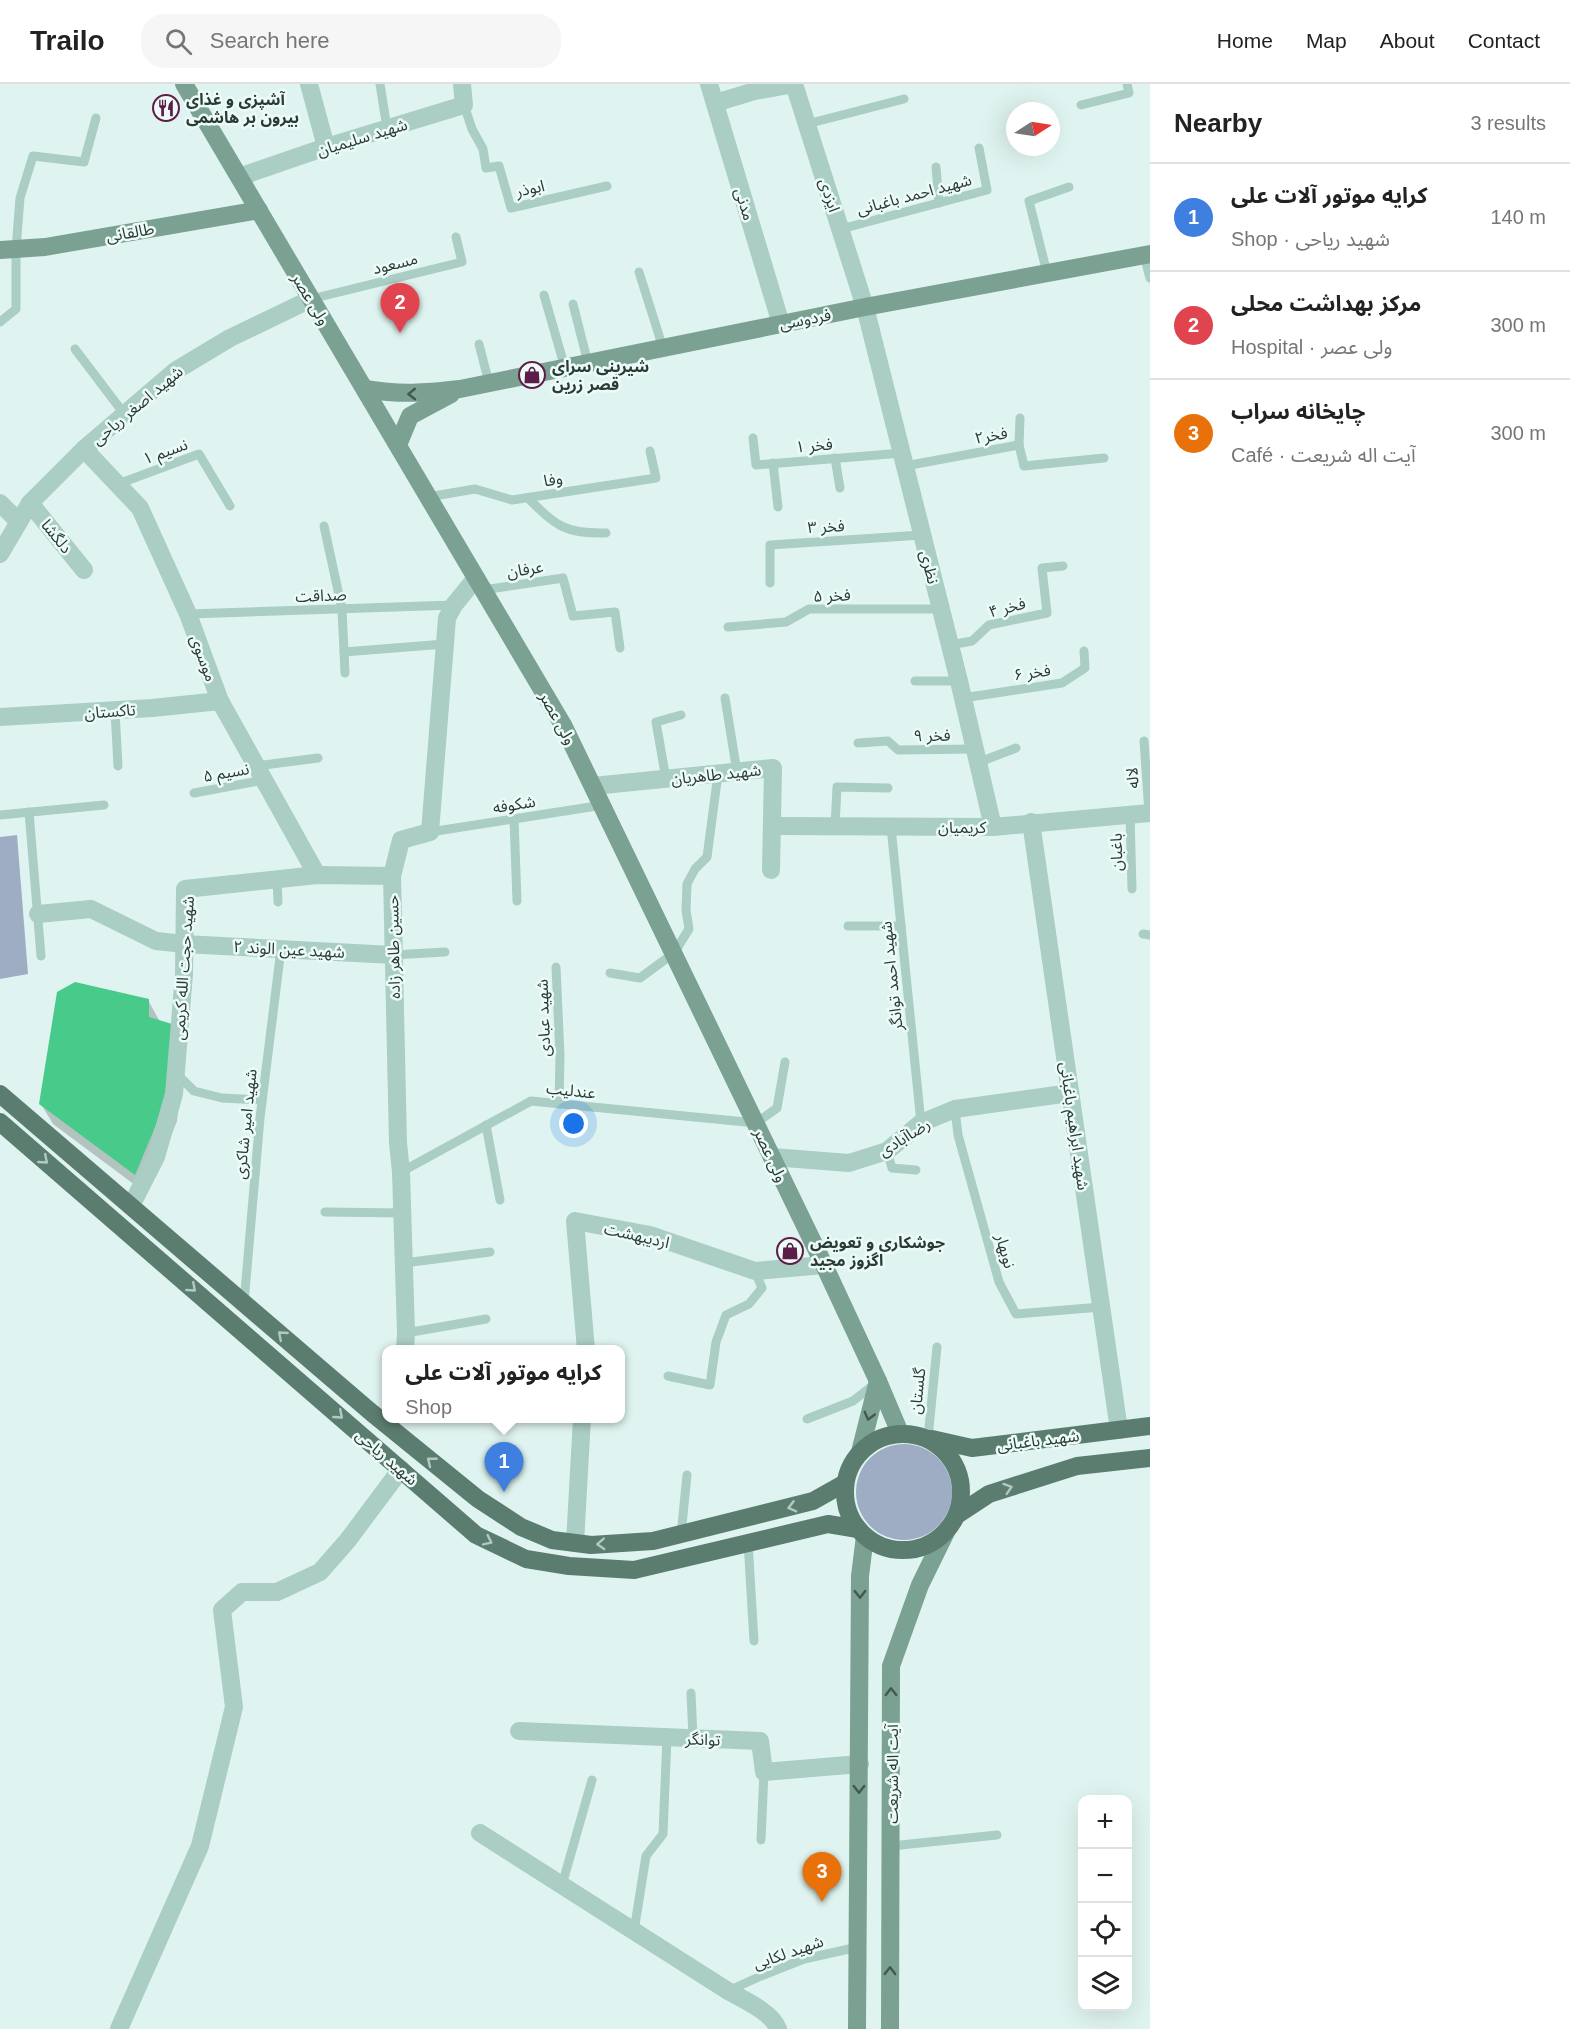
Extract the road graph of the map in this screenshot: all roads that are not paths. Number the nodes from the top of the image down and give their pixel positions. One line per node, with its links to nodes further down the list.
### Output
1 (184, 84): 18 (street, ولی عصر)
2 (309, 84): 15 (street)
3 (380, 84): 14 (lane)
4 (462, 84): 10 (street)
5 (709, 84): 9 (street, مدنی)
6 (794, 84): 9 (street); 13 (street, ایزدی)
7 (1127, 84): 11 (lane)
8 (904, 99): 13 (lane)
9 (715, 103): 35 (street, مدنی)
10 (464, 105): 14 (street, شهید سلیمیان); 19 (lane, ابوذر)
11 (1081, 105)
12 (96, 118): 25 (lane)
13 (807, 124): 23 (street, ایزدی)
14 (387, 129): 15 (street, شهید سلیمیان)
15 (326, 147): 18 (street, شهید سلیمیان)
16 (979, 148): 21 (lane, شهید احمد باغبانی)
17 (936, 166): 21 (lane)
18 (239, 177): 22 (street, ولی عصر)
19 (607, 186)
20 (1069, 187): 28 (lane)
21 (939, 203): 23 (lane, شهید احمد باغبانی)
22 (259, 210): 25 (street, طالقانی); 31 (street, ولی عصر)
23 (841, 229): 33 (street, ایزدی)
24 (456, 237): 31 (lane, مسعود)
25 (8, 249): 34 (lane)
26 (1147, 255): 28 (street, فردوسی); 29 (lane)
27 (639, 272): 37 (lane)
28 (1047, 273): 33 (street, فردوسی)
29 (1150, 278)
30 (544, 295): 40 (lane)
31 (310, 299): 42 (street, ولی عصر); 44 (street, شهید اصغر ریاحی)
32 (573, 304): 39 (lane)
33 (865, 307): 35 (street, فردوسی); 53 (street, نظری)
34 (0, 322)
35 (781, 324): 37 (street, فردوسی)
36 (479, 344): 41 (lane)
37 (663, 348): 39 (street, فردوسی)
38 (75, 349): 44 (lane)
39 (588, 363): 40 (street, فردوسی)
40 (565, 368): 41 (street, فردوسی)
41 (489, 383): 43 (street, فردوسی)
42 (365, 389): 43 (street, فردوسی, one-way to 42); 47 (street, ولی عصر)
43 (460, 389): 47 (street, فردوسی)
44 (125, 415): 49 (street, شهید اصغر ریاحی)
45 (1020, 418): 48 (lane)
46 (753, 438): 54 (lane, فخر ۱)
47 (398, 445): 57 (street, ولی عصر)
48 (1020, 445): 52 (lane, فخر۲); 53 (lane, فخر۲)
49 (84, 449): 55 (street, موسوی); 60 (street, شهید اصغر ریاحی)
50 (650, 451): 58 (lane, وفا)
51 (835, 458): 53 (lane, فخر ۱); 54 (lane, فخر ۱); 56 (lane)
52 (1104, 458)
53 (903, 459): 66 (street, نظری)
54 (773, 464): 62 (lane)
55 (118, 484): 61 (lane, نسیم ۱); 75 (street, موسوی)
56 (840, 488)
57 (428, 497): 58 (lane, وفا); 70 (street, ولی عصر)
58 (528, 498): 65 (lane)
59 (0, 503): 63 (street)
60 (30, 503): 63 (street, شهید اصغر ریاحی); 69 (street, دلگشا)
61 (231, 506)
62 (778, 507)
63 (19, 522): 67 (street, شهید اصغر ریاحی)
64 (324, 526): 73 (lane)
65 (606, 533)
66 (922, 535): 71 (lane, فخر ۳); 74 (street, نظری)
67 (0, 554)
68 (1063, 566): 78 (lane, فخر ۴)
69 (84, 570)
70 (480, 584): 72 (street); 79 (lane, عرفان); 100 (street, ولی عصر)
71 (770, 584)
72 (454, 605): 73 (lane, صداقت); 77 (street)
73 (342, 609): 75 (lane, صداقت); 81 (lane)
74 (941, 609): 76 (lane, فخر ۵); 78 (street, نظری)
75 (189, 614): 86 (street, موسوی)
76 (728, 627)
77 (445, 644): 81 (lane); 115 (street)
78 (950, 645): 84 (street, نظری)
79 (620, 648)
80 (1084, 651): 84 (lane, فخر ۶)
81 (344, 652): 82 (lane)
82 (345, 673)
83 (915, 681): 84 (lane)
84 (961, 689): 93 (street, نظری)
85 (725, 698): 96 (lane)
86 (220, 701): 87 (street, تاکستان); 97 (street, موسوی)
87 (115, 711): 89 (street, تاکستان); 95 (lane)
88 (681, 715): 99 (lane)
89 (0, 717)
90 (1144, 741): 106 (lane, لاله)
91 (858, 743): 93 (lane, فخر ۹)
92 (1016, 748): 93 (lane)
93 (976, 756): 114 (street, نظری)
94 (318, 758): 97 (lane, نسیم ۵)
95 (118, 766)
96 (737, 772): 98 (street, شهید طاهریان); 111 (street, شهید طاهریان)
97 (260, 773): 102 (lane, نسیم ۵); 117 (street, موسوی)
98 (718, 774): 99 (street, شهید طاهریان); 129 (lane)
99 (666, 779): 100 (street, شهید طاهریان)
100 (593, 786): 104 (street, ولی عصر)
101 (888, 788): 112 (lane)
102 (194, 793)
103 (104, 805): 105 (lane)
104 (603, 805): 109 (lane, شکوفه); 129 (street, ولی عصر)
105 (29, 812): 108 (lane); 123 (lane)
106 (1150, 813): 107 (street, کریمیان)
107 (1130, 814): 110 (street, کریمیان); 120 (lane, باغبان)
108 (0, 815)
109 (514, 819): 115 (lane, شکوفه); 122 (lane)
110 (1031, 822): 114 (street, کریمیان); 136 (street, شهید ابراهیم باغبانی)
111 (773, 826): 112 (street, کریمیان); 116 (street, شهید طاهریان)
112 (836, 826): 113 (street, کریمیان)
113 (891, 827): 114 (street, کریمیان); 125 (lane, شهید احمد توانگر)
114 (993, 827)
115 (430, 832): 118 (street, حسین طاهر زاده)
116 (771, 870)
117 (317, 875): 118 (street, شهید حجت الله کریمی); 119 (street, شهید حجت الله کریمی)
118 (392, 876): 130 (street, حسین طاهر زاده)
119 (277, 879): 121 (lane); 126 (street, شهید حجت الله کریمی)
120 (1132, 889)
121 (278, 902)
122 (517, 902)
123 (38, 914): 126 (street, شهید عین الوند ۲); 131 (lane)
124 (848, 926): 125 (lane)
125 (901, 926): 142 (lane, شهید احمد توانگر)
126 (184, 944): 127 (street, شهید عین الوند ۲); 135 (street, شهید حجت الله کریمی)
127 (281, 949): 130 (street, شهید عین الوند ۲); 138 (lane, شهید امیر شاکری)
128 (445, 952): 130 (lane)
129 (674, 953): 133 (lane); 143 (street, ولی عصر)
130 (393, 955): 148 (street, حسین طاهر زاده)
131 (41, 956)
132 (556, 967): 139 (lane, شهید عبادی)
133 (610, 973)
134 (785, 1062): 143 (lane)
135 (176, 1072): 138 (lane); 150 (street, شهید حجت الله کریمی)
136 (1070, 1093): 140 (street, رضاآبادی); 158 (street, شهید ابراهیم باغبانی)
137 (0, 1094): 150 (main road, شهید ریاحی)
138 (262, 1100): 157 (lane, شهید امیر شاکری)
139 (559, 1104): 143 (lane, عندلیب); 144 (lane, عندلیب)
140 (956, 1109): 142 (street, رضاآبادی); 158 (lane, نوبهار)
141 (0, 1122): 175 (main road, شهید ریاحی, one-way to 175)
142 (921, 1123): 145 (street, رضاآبادی)
143 (756, 1124): 146 (street, ولی عصر)
144 (486, 1125): 148 (lane, عندلیب); 149 (lane)
145 (887, 1151): 146 (street, رضاآبادی); 147 (lane)
146 (772, 1157): 155 (street, ولی عصر)
147 (916, 1170)
148 (401, 1172): 152 (street, حسین طاهر زاده)
149 (500, 1200)
150 (131, 1206): 157 (main road, شهید ریاحی)
151 (325, 1212): 152 (lane)
152 (402, 1213): 154 (street, حسین طاهر زاده)
153 (490, 1252): 154 (lane)
154 (404, 1263): 160 (street, حسین طاهر زاده)
155 (824, 1265): 156 (street, اردیبهشت); 164 (street, ولی عصر)
156 (754, 1271): 161 (street, اردیبهشت); 163 (lane)
157 (244, 1303): 165 (main road, شهید ریاحی, one-way to 157)
158 (1101, 1307): 170 (street, شهید ابراهیم باغبانی)
159 (486, 1319): 160 (lane)
160 (406, 1341)
161 (586, 1345)
162 (937, 1347): 172 (lane, گلستان)
163 (668, 1376)
164 (878, 1381): 166 (lane); 171 (street, ولی عصر); 173 (street, one-way to 173)
165 (382, 1414)
166 (807, 1419)
167 (582, 1423): 182 (street)
168 (396, 1425): 182 (main road, شهید ریاحی, one-way to 168)
169 (1150, 1426): 170 (main road, شهید باغبانی)
170 (1119, 1430): 172 (main road, شهید باغبانی)
171 (900, 1433): 172 (main road); 173 (main road)
172 (928, 1438): 178 (main road)
173 (860, 1452): 177 (main road)
174 (1150, 1458): 178 (main road, شهید باغبانی, one-way to 174)
175 (400, 1469): 181 (main road, شهید ریاحی, one-way to 181); 199 (street)
176 (687, 1475): 180 (lane)
177 (845, 1483): 179 (main road); 180 (main road, شهید ریاحی, one-way to 180)
178 (952, 1523): 179 (main road); 194 (street, آیت اله شریعت, one-way to 178)
179 (861, 1533): 181 (main road, شهید ریاحی); 188 (street, آیت اله شریعت, one-way to 188)
180 (681, 1535): 182 (main road, شهید ریاحی, one-way to 182)
181 (748, 1542): 183 (lane)
182 (575, 1543)
183 (754, 1641)
184 (691, 1693): 187 (lane)
185 (519, 1731): 186 (street, توانگر)
186 (667, 1737): 187 (street, توانگر); 196 (lane)
187 (693, 1738): 189 (street, توانگر)
188 (860, 1764): 189 (street); 197 (street, آیت اله شریعت, one-way to 197)
189 (764, 1772): 193 (lane)
190 (592, 1780): 195 (lane)
191 (480, 1833): 195 (street)
192 (997, 1835): 194 (lane)
193 (761, 1840)
194 (891, 1846): 202 (street, آیت اله شریعت, one-way to 194)
195 (562, 1885): 196 (street)
196 (634, 1931): 198 (street)
197 (858, 1947): 198 (lane, شهید لکایی); 201 (street, آیت اله شریعت)
198 (728, 1991): 200 (street)
199 (119, 2029)
200 (778, 2029)
201 (857, 2029)
202 (890, 2029)

